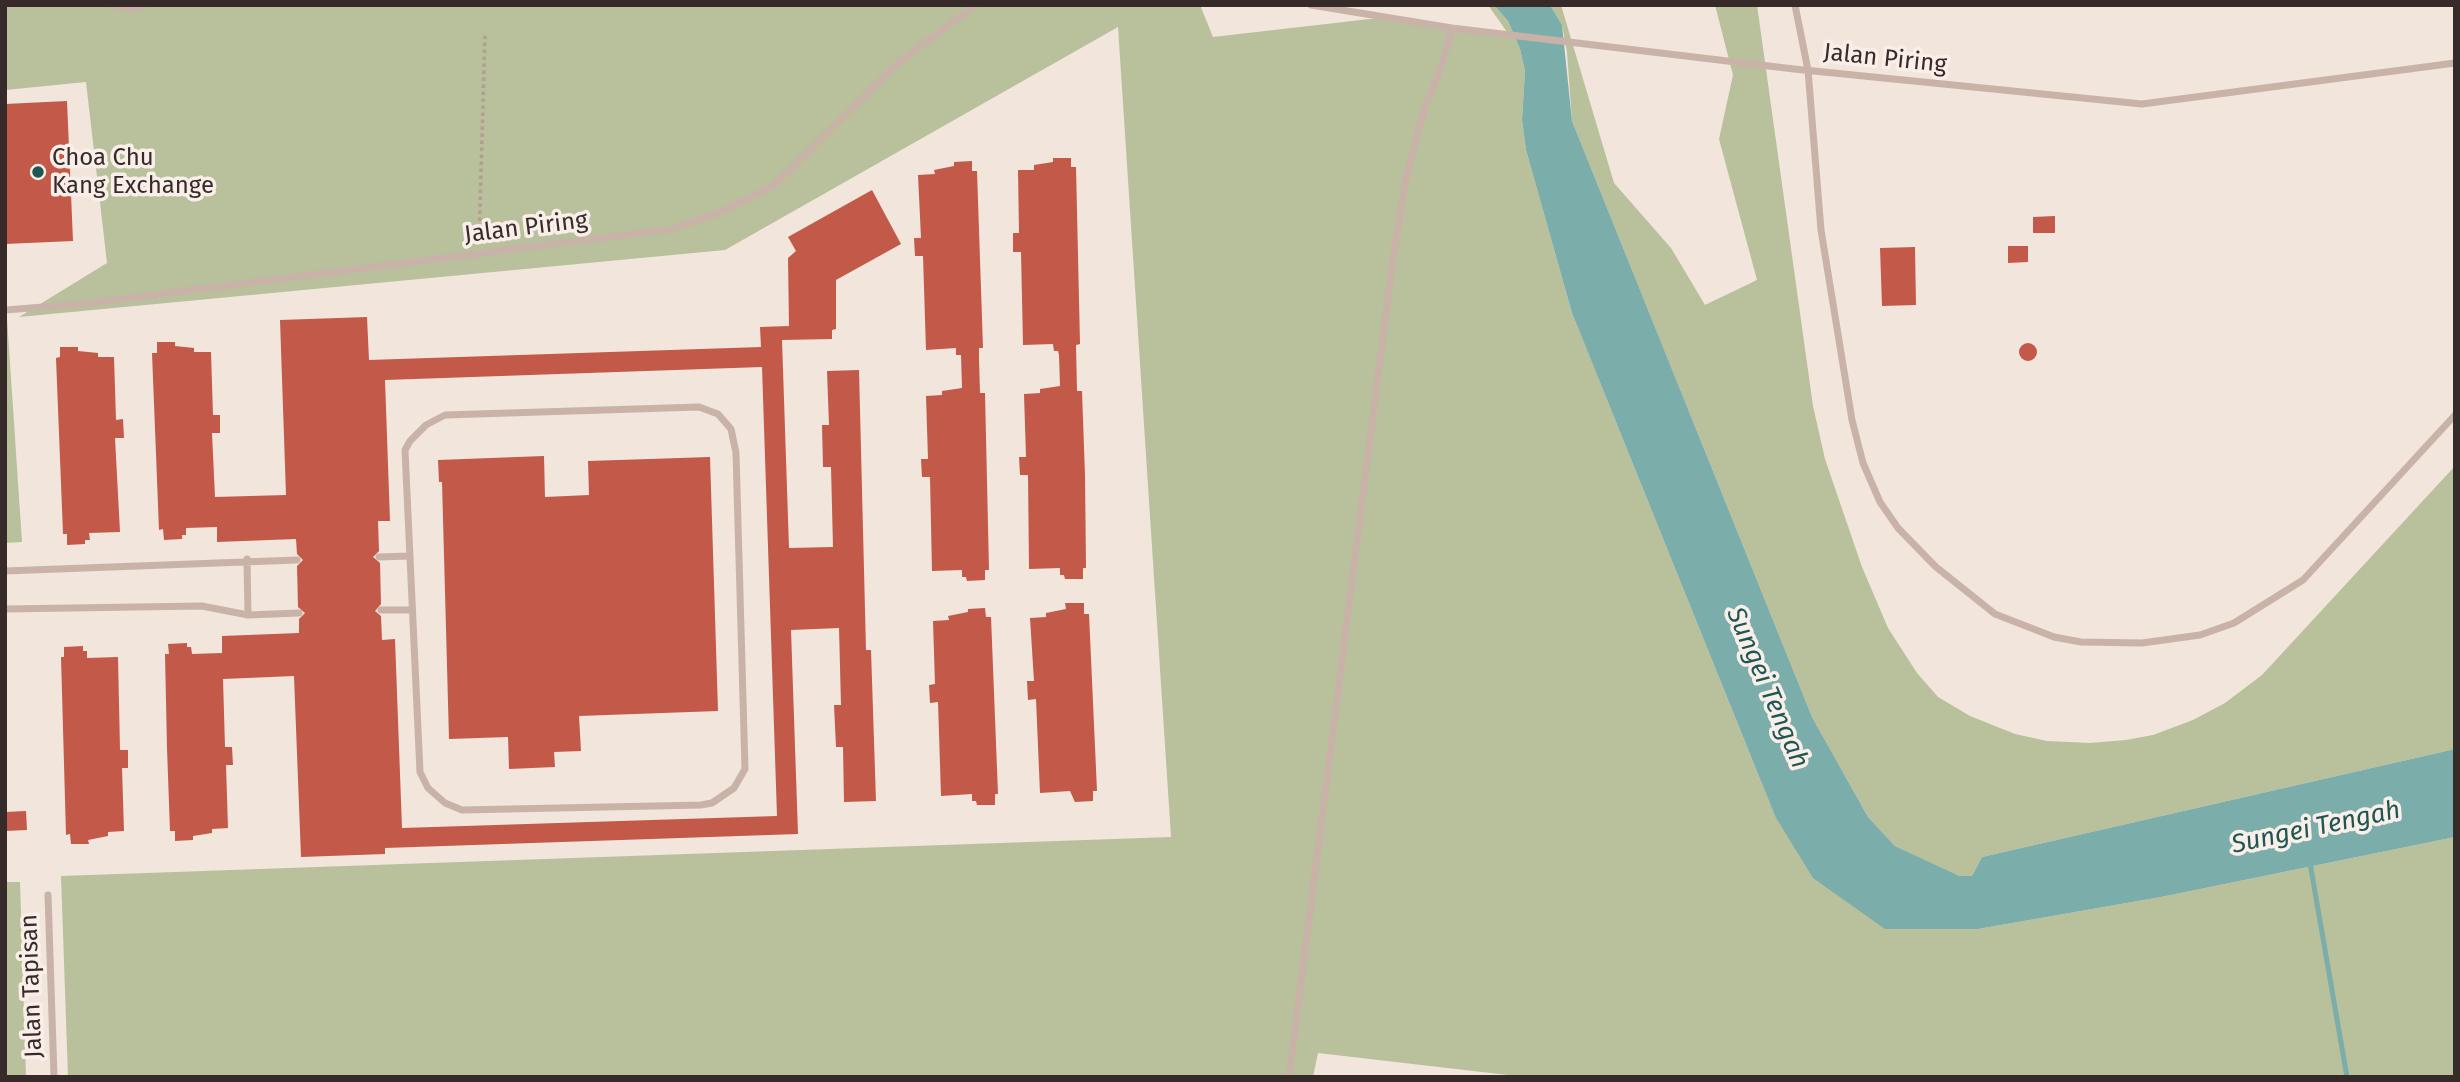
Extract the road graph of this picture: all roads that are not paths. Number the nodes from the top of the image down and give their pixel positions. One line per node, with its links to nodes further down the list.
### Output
1 (113, 5): 2 (lane)
2 (144, 5)
3 (976, 5): 9 (lane, Jalan Piring)
4 (1311, 5): 6 (lane, Jalan Piring)
5 (1795, 5): 8 (lane)
6 (1452, 28): 8 (lane, Jalan Piring); 23 (lane)
7 (2455, 62): 8 (lane, Jalan Piring)
8 (1808, 71): 10 (lane)
9 (5, 310)
10 (2455, 415)
11 (409, 556): 12 (lane); 18 (lane); 18 (lane)
12 (379, 557)
13 (247, 559): 14 (lane); 15 (lane); 20 (lane)
14 (297, 560)
15 (5, 571)
16 (5, 609): 20 (lane)
17 (381, 610): 18 (lane)
18 (412, 610)
19 (299, 613): 20 (lane)
20 (248, 615)
21 (48, 895): 22 (lane, Jalan Tapisan)
22 (54, 1077)
23 (1289, 1077)

